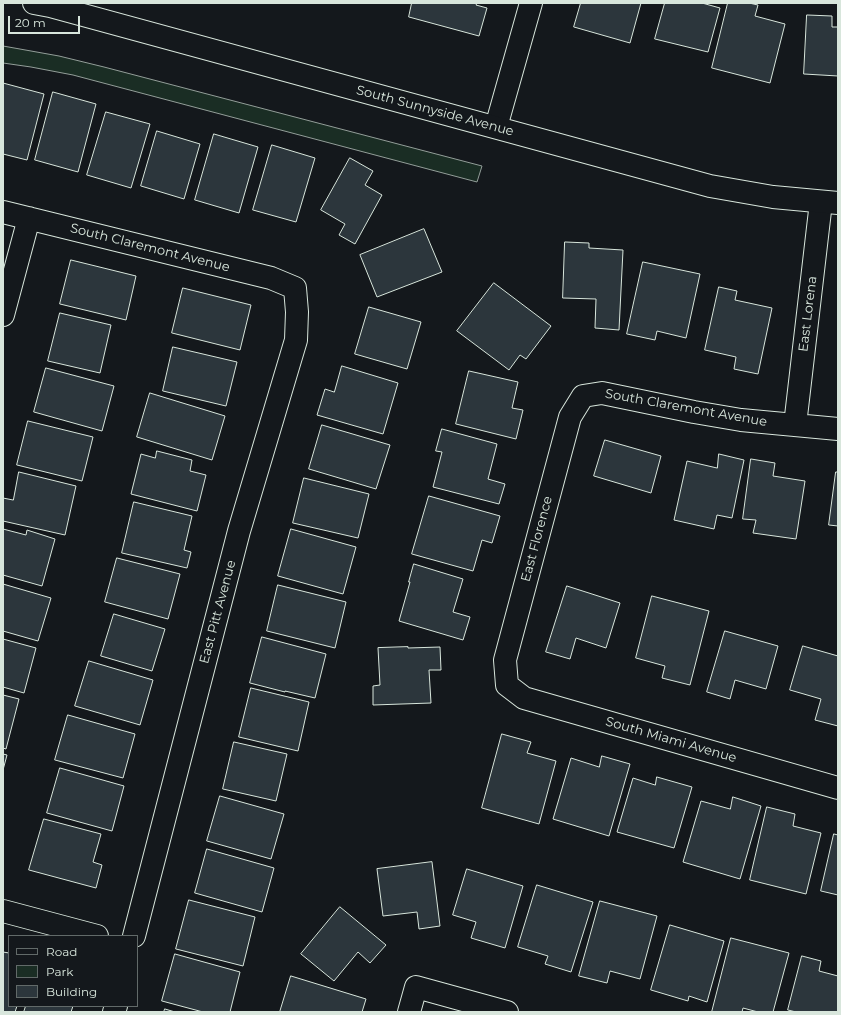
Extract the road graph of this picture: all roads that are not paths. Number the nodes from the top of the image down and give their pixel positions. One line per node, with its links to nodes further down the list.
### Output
1 (531, 3): 3 (street)
2 (45, 4): 3 (street, South Sunnyside Avenue)
3 (496, 127): 4 (street, South Sunnyside Avenue)
4 (829, 203): 10 (street, East Lorena)
5 (3, 212): 6 (street, South Claremont Avenue)
6 (29, 218): 7 (street, South Claremont Avenue); 8 (street)
7 (295, 288): 16 (street, East Pitt Avenue)
8 (3, 315)
9 (583, 396): 10 (street, South Claremont Avenue); 12 (street, East Florence)
10 (795, 426): 11 (street, South Claremont Avenue)
11 (838, 429)
12 (507, 685): 13 (street, South Miami Avenue)
13 (838, 788)
14 (3, 911): 15 (street)
15 (93, 935)
16 (134, 935)
17 (409, 1012): 18 (street)
18 (507, 1012)

